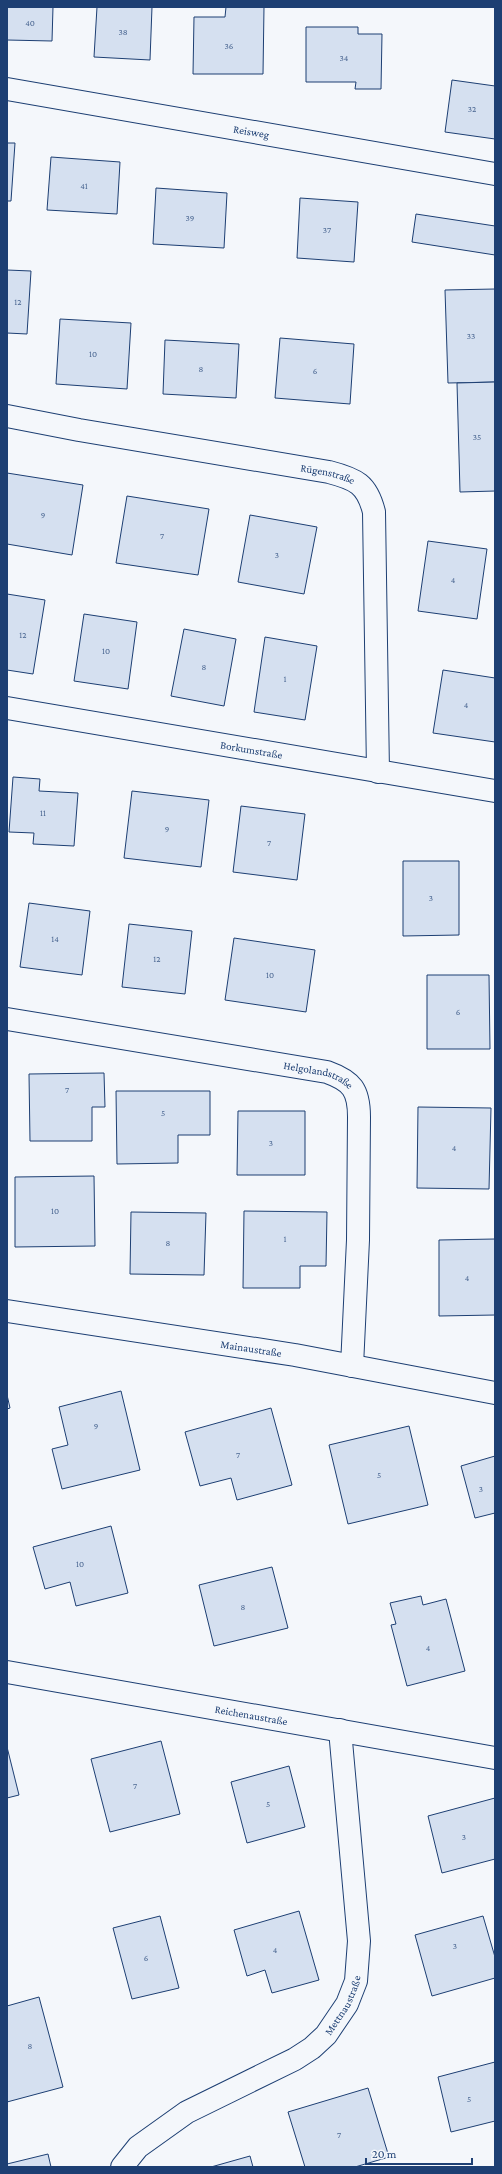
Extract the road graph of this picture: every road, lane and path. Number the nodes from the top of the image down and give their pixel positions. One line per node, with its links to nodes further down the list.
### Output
1 (7, 90): 2 (street, Reisweg)
2 (495, 174)
3 (7, 416): 5 (street, Rügenstraße)
4 (7, 708): 5 (street, Borkumstraße)
5 (378, 772): 6 (street, Borkumstraße)
6 (495, 791)
7 (7, 1019): 9 (street, Helgolandstraße)
8 (7, 1310): 9 (street, Mainaustraße)
9 (352, 1366): 10 (street, Mainaustraße)
10 (495, 1393)
11 (7, 1672): 12 (street, Reichenaustraße)
12 (340, 1730): 13 (street, Reichenaustraße); 14 (street, Mettnaustraße)
13 (495, 1758)
14 (122, 2167)

